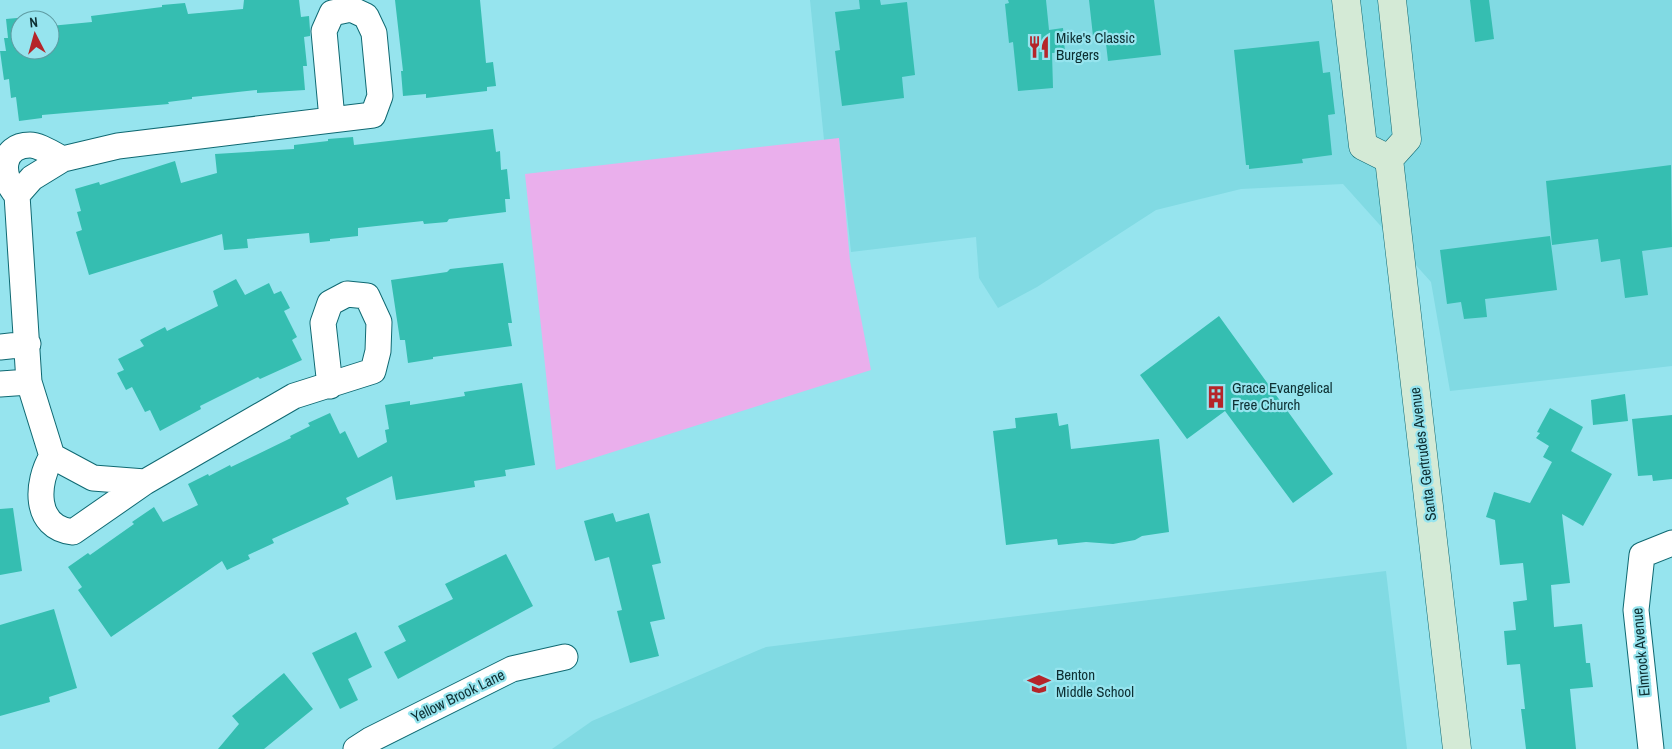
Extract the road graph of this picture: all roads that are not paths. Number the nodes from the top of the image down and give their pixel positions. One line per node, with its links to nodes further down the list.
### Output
1 (1346, 0): 5 (main road)
2 (1392, 0): 5 (main road)
3 (332, 118): 4 (street)
4 (63, 158): 6 (street); 6 (street)
5 (1389, 159): 17 (main road, Santa Gertrudes Avenue)
6 (17, 195): 7 (street)
7 (28, 344): 8 (street); 9 (street)
8 (0, 347)
9 (29, 382): 10 (street); 12 (street)
10 (0, 384)
11 (330, 386): 13 (street)
12 (52, 456): 13 (street); 13 (street)
13 (145, 482)
14 (1672, 543): 18 (street, Elmrock Avenue)
15 (565, 657): 16 (street, Yellow Brook Lane)
16 (356, 749)
17 (1457, 749)
18 (1651, 749)

